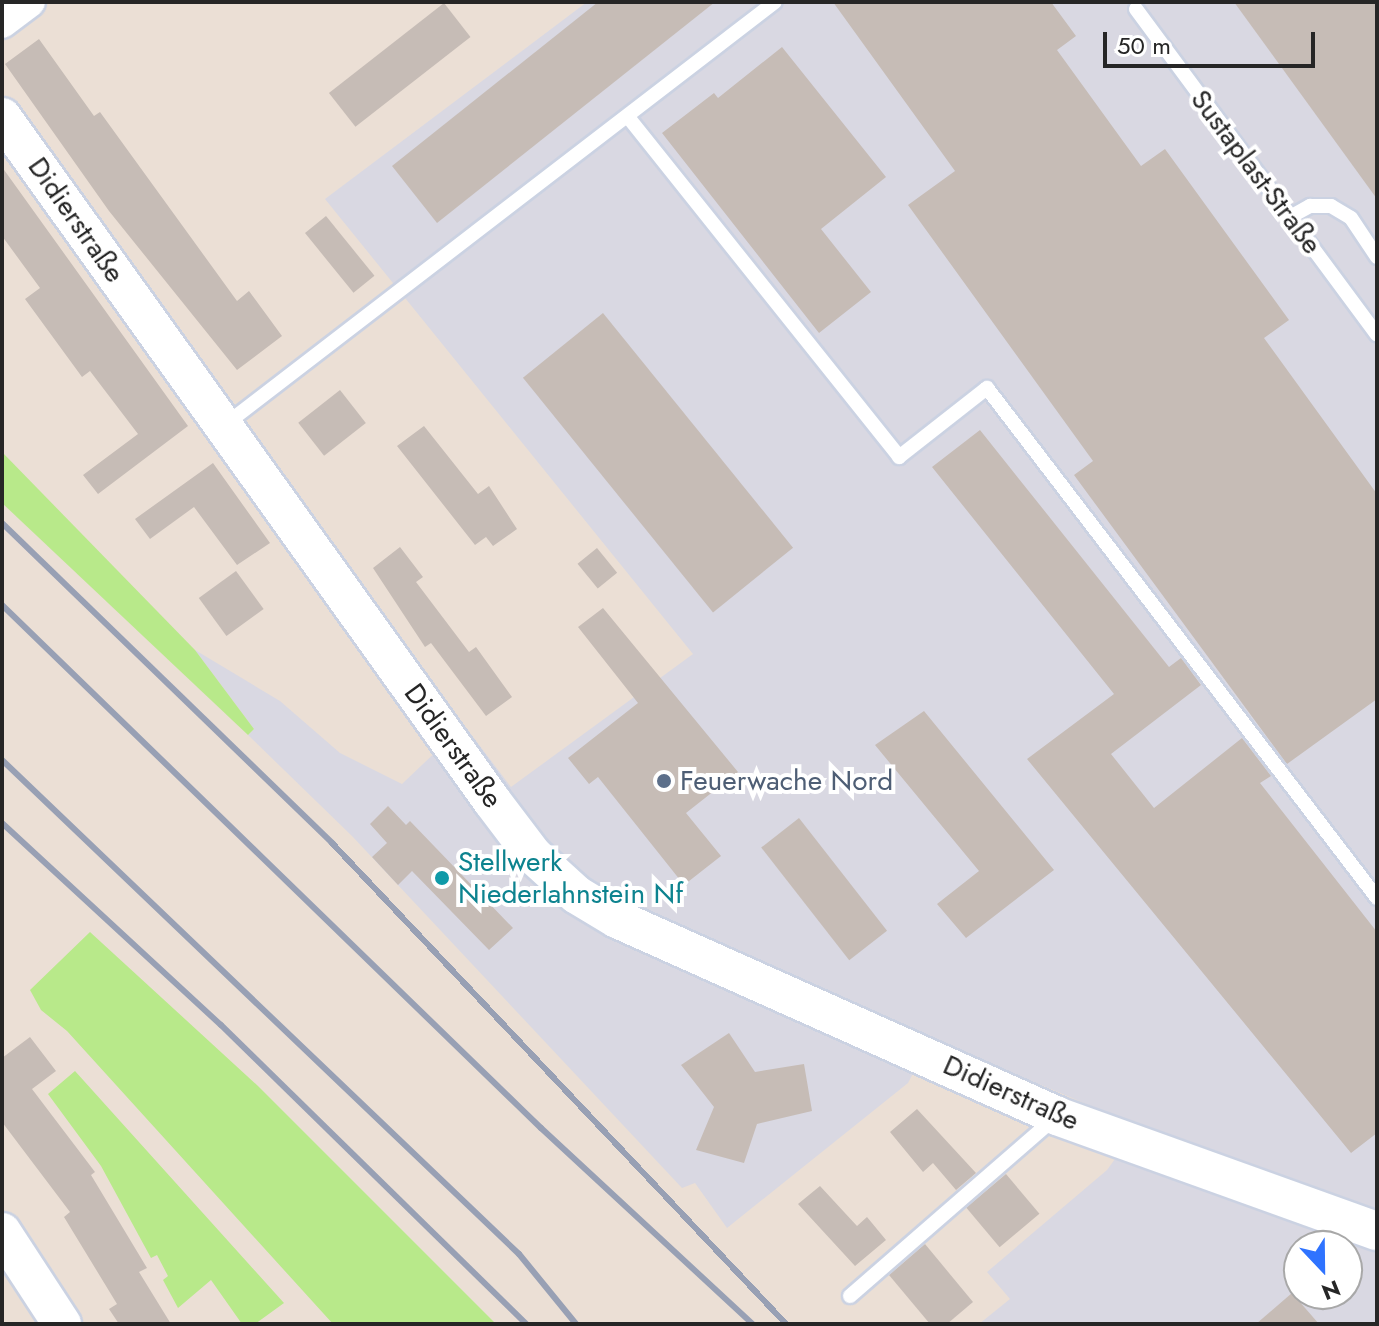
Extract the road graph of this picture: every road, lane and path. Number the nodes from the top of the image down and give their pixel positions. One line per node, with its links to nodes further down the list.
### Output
1 (30, 2): 4 (street)
2 (775, 2): 6 (lane)
3 (1136, 9): 7 (lane, Sustaplast-Straße)
4 (2, 23)
5 (2, 117): 10 (street, Didierstraße)
6 (628, 117): 10 (lane); 11 (lane)
7 (1290, 217): 8 (lane); 9 (lane, Sustaplast-Straße)
8 (1377, 257)
9 (1377, 335)
10 (223, 427): 12 (street, Didierstraße)
11 (1377, 898)
12 (1057, 1116): 13 (street, Didierstraße); 15 (lane)
13 (1377, 1231)
14 (2, 1232): 16 (street)
15 (850, 1296)
16 (62, 1324)

